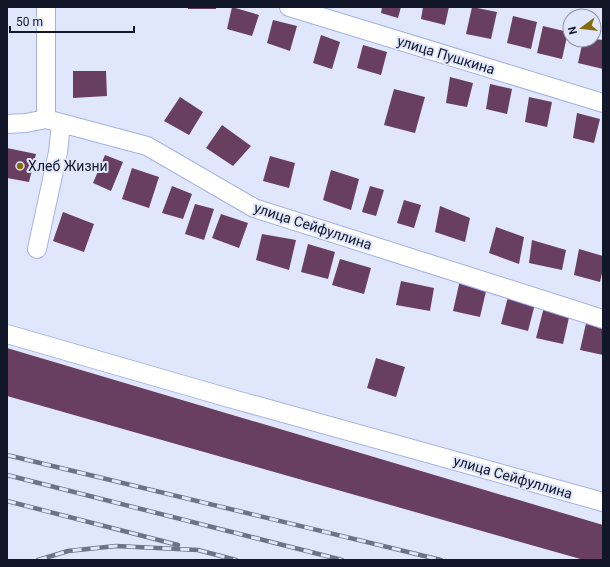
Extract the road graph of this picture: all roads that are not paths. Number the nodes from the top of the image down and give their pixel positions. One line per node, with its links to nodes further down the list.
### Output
1 (46, 7): 4 (street)
2 (289, 7): 3 (street, улица Пушкина)
3 (603, 103)
4 (54, 121): 5 (street); 6 (street); 7 (street, улица Сейфуллина)
5 (7, 124)
6 (37, 249)
7 (603, 319)
8 (7, 334): 9 (street, улица Сейфуллина)
9 (603, 502)

